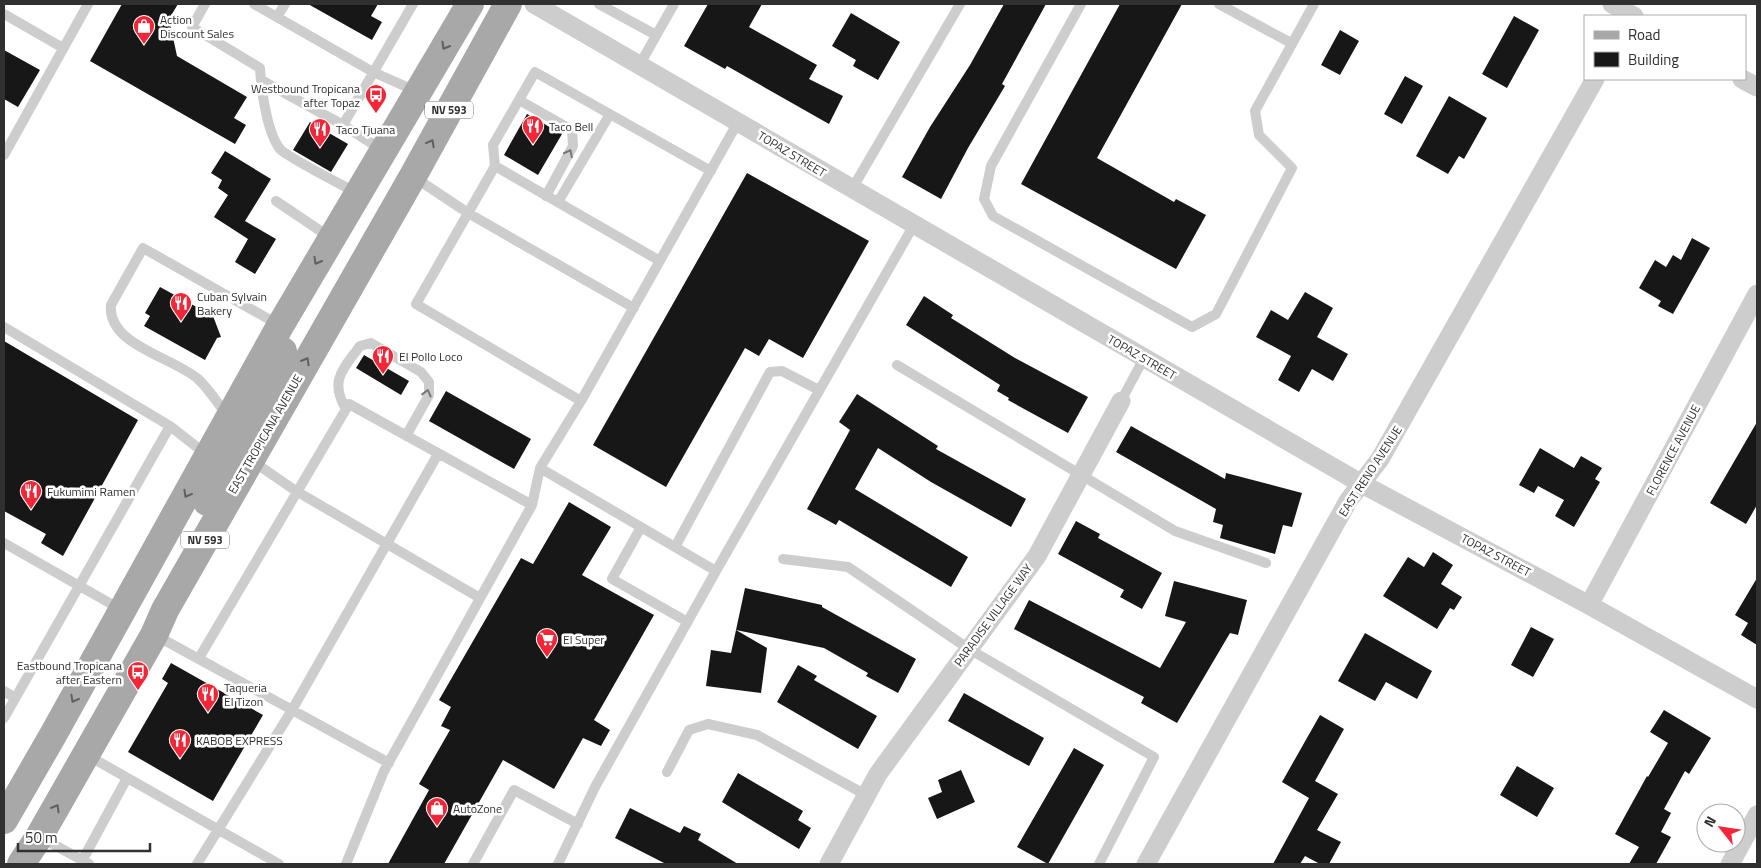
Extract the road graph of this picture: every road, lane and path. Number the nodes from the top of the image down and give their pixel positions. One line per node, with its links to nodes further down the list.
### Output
1 (88, 4): 21 (lane)
2 (205, 4): 24 (lane)
3 (254, 4): 18 (lane)
4 (285, 4): 18 (lane)
5 (412, 4): 23 (lane)
6 (470, 4): 28 (main road, NV 593, one-way to 28)
7 (508, 4): 37 (main road, EAST TROPICANA AVENUE / NV 593, one-way to 7)
8 (534, 4): 22 (street, TOPAZ STREET)
9 (599, 4): 19 (lane)
10 (674, 4): 19 (lane)
11 (960, 4): 38 (lane)
12 (1081, 4): 20 (lane)
13 (1219, 4): 20 (lane)
14 (1314, 4): 20 (lane)
15 (1612, 4): 16 (street)
16 (1633, 13)
17 (4, 14): 21 (lane)
18 (277, 17): 23 (lane)
19 (656, 35): 22 (lane)
20 (1291, 43)
21 (64, 48): 34 (lane)
22 (640, 64): 31 (street, TOPAZ STREET)
23 (373, 72): 28 (lane); 32 (lane)
24 (261, 80): 32 (lane); 39 (lane)
25 (1594, 80): 64 (street, EAST RENO AVENUE)
26 (1744, 80): 27 (street)
27 (1757, 87)
28 (418, 92): 33 (main road, NV 593)
29 (519, 100): 30 (lane); 35 (lane); 40 (lane, one-way to 29)
30 (610, 114): 36 (lane); 42 (lane)
31 (738, 122): 36 (lane); 38 (street, TOPAZ STREET)
32 (343, 125): 33 (lane)
33 (383, 150): 39 (main road, NV 593)
34 (4, 155)
35 (495, 166): 40 (lane); 43 (lane)
36 (711, 171): 46 (lane)
37 (413, 176): 43 (lane); 61 (main road, EAST TROPICANA AVENUE / NV 593, one-way to 37)
38 (852, 189): 44 (street, TOPAZ STREET)
39 (357, 193): 45 (main road, NV 593)
40 (546, 196): 42 (lane)
41 (276, 200): 45 (lane)
42 (558, 202): 46 (lane)
43 (468, 213): 48 (lane); 54 (lane)
44 (915, 223): 51 (street, TOPAZ STREET); 53 (lane)
45 (330, 238): 49 (main road, NV 593, one-way to 49)
46 (660, 261): 48 (lane)
47 (1757, 294): 76 (street, FLORENCE AVENUE)
48 (634, 308): 54 (lane)
49 (280, 326): 58 (main road, NV 593); 58 (lane); 61 (main road)
50 (4, 327): 57 (lane)
51 (1144, 358): 55 (lane, PARADISE VILLAGE WAY); 64 (street, TOPAZ STREET)
52 (897, 365): 63 (lane)
53 (819, 390): 70 (lane); 73 (lane)
54 (581, 401): 62 (lane)
55 (1121, 401): 63 (street, PARADISE VILLAGE WAY)
56 (346, 409): 59 (lane); 59 (lane, one-way to 56); 65 (lane)
57 (170, 426): 58 (lane); 74 (lane)
58 (219, 436): 77 (main road, NV 593, one-way to 77); 78 (main road)
59 (406, 436): 60 (lane)
60 (438, 454): 66 (lane); 69 (lane)
61 (250, 460): 65 (lane); 78 (main road, EAST TROPICANA AVENUE / NV 593)
62 (540, 468): 66 (lane); 67 (lane)
63 (1081, 475): 72 (lane); 81 (street, PARADISE VILLAGE WAY)
64 (1362, 484): 76 (street, TOPAZ STREET); 107 (street, EAST RENO AVENUE)
65 (296, 491): 69 (lane); 82 (lane)
66 (532, 505): 75 (lane)
67 (641, 527): 70 (lane); 79 (lane)
68 (4, 543): 74 (lane)
69 (386, 543): 75 (lane); 86 (lane)
70 (675, 547): 73 (lane)
71 (783, 559): 81 (lane)
72 (1266, 563)
73 (716, 571): 79 (lane)
74 (80, 586): 77 (lane); 84 (lane)
75 (480, 598): 89 (lane)
76 (1589, 605): 85 (street, TOPAZ STREET)
77 (123, 610): 94 (main road, NV 593, one-way to 94)
78 (165, 610): 80 (main road, EAST TROPICANA AVENUE / NV 593)
79 (686, 621): 95 (lane)
80 (154, 635): 82 (lane); 88 (main road, EAST TROPICANA AVENUE / NV 593)
81 (969, 648): 92 (street, PARADISE VILLAGE WAY); 106 (lane)
82 (199, 658): 86 (lane)
83 (4, 691): 84 (lane)
84 (15, 698): 87 (lane)
85 (1757, 699)
86 (292, 710): 89 (lane); 96 (lane)
87 (4, 718)
88 (86, 754): 91 (lane); 97 (main road, EAST TROPICANA AVENUE / NV 593, one-way to 88)
89 (389, 763): 102 (lane)
90 (667, 772): 92 (lane)
91 (128, 778): 96 (lane); 98 (lane)
92 (866, 796): 105 (street, PARADISE VILLAGE WAY)
93 (1757, 815): 108 (street)
94 (4, 820)
95 (578, 824): 103 (lane); 104 (lane)
96 (219, 830): 100 (lane); 101 (lane)
97 (39, 837): 98 (lane); 99 (main road, EAST TROPICANA AVENUE / NV 593)
98 (85, 862)
99 (21, 864)
100 (197, 864)
101 (279, 864)
102 (346, 864)
103 (473, 864)
104 (558, 864)
105 (830, 864)
106 (1099, 864)
107 (1146, 864)
108 (1730, 864)

